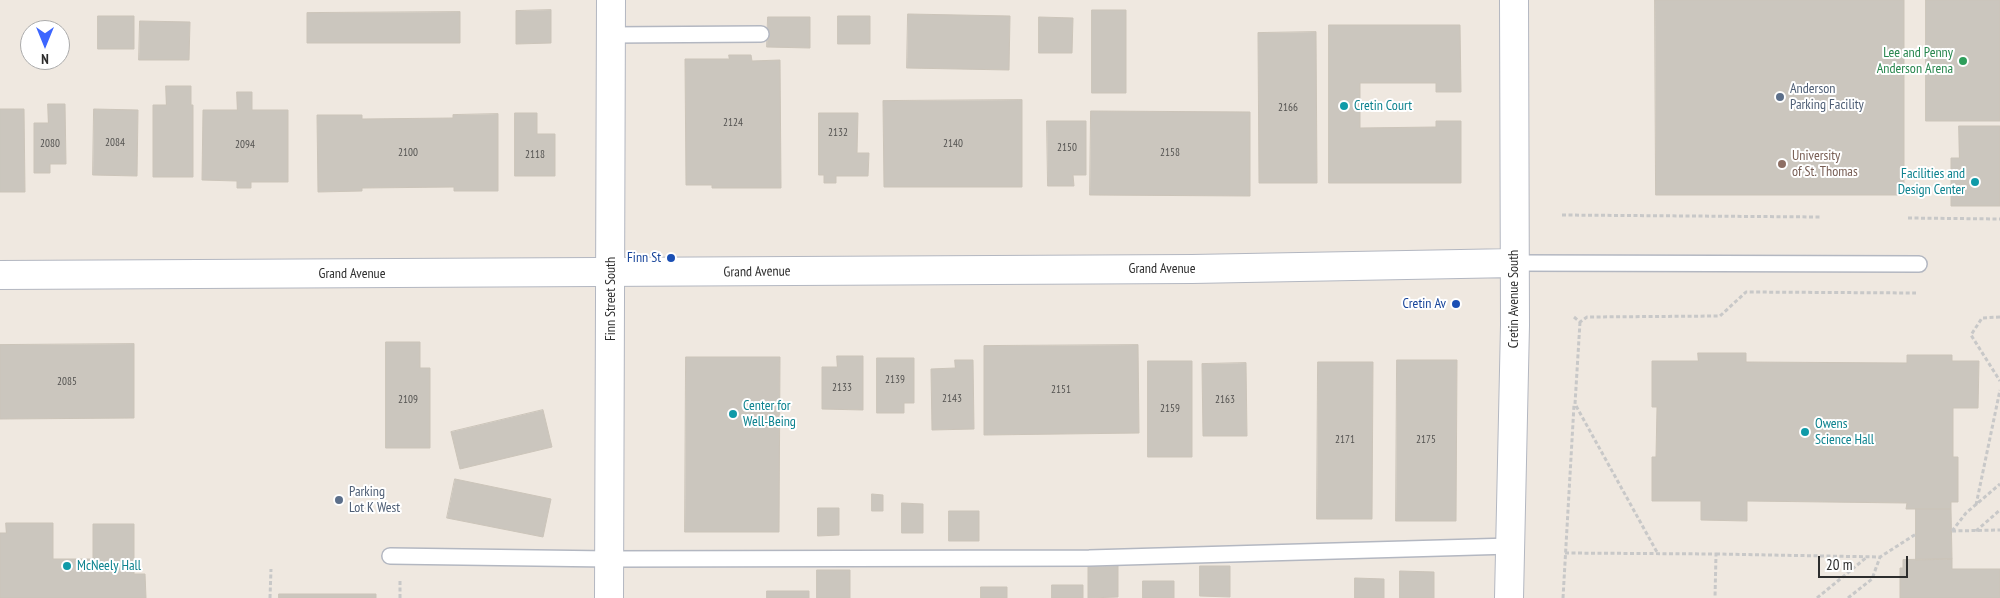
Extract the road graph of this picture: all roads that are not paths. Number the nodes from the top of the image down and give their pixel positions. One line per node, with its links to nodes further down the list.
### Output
1 (611, 0): 4 (main road, Finn Street South)
2 (1514, 0): 5 (main road, Cretin Avenue South)
3 (761, 34): 4 (lane)
4 (611, 35): 7 (main road, Finn Street South)
5 (1514, 263): 6 (lane); 7 (main road, Grand Avenue); 9 (main road, Cretin Avenue South)
6 (1919, 264)
7 (611, 274): 8 (main road, Grand Avenue); 11 (main road, Finn Street South)
8 (0, 276)
9 (1511, 546): 11 (lane); 13 (main road, Cretin Avenue South)
10 (390, 556): 11 (lane)
11 (609, 559): 12 (main road, Finn Street South)
12 (609, 598)
13 (1509, 598)

